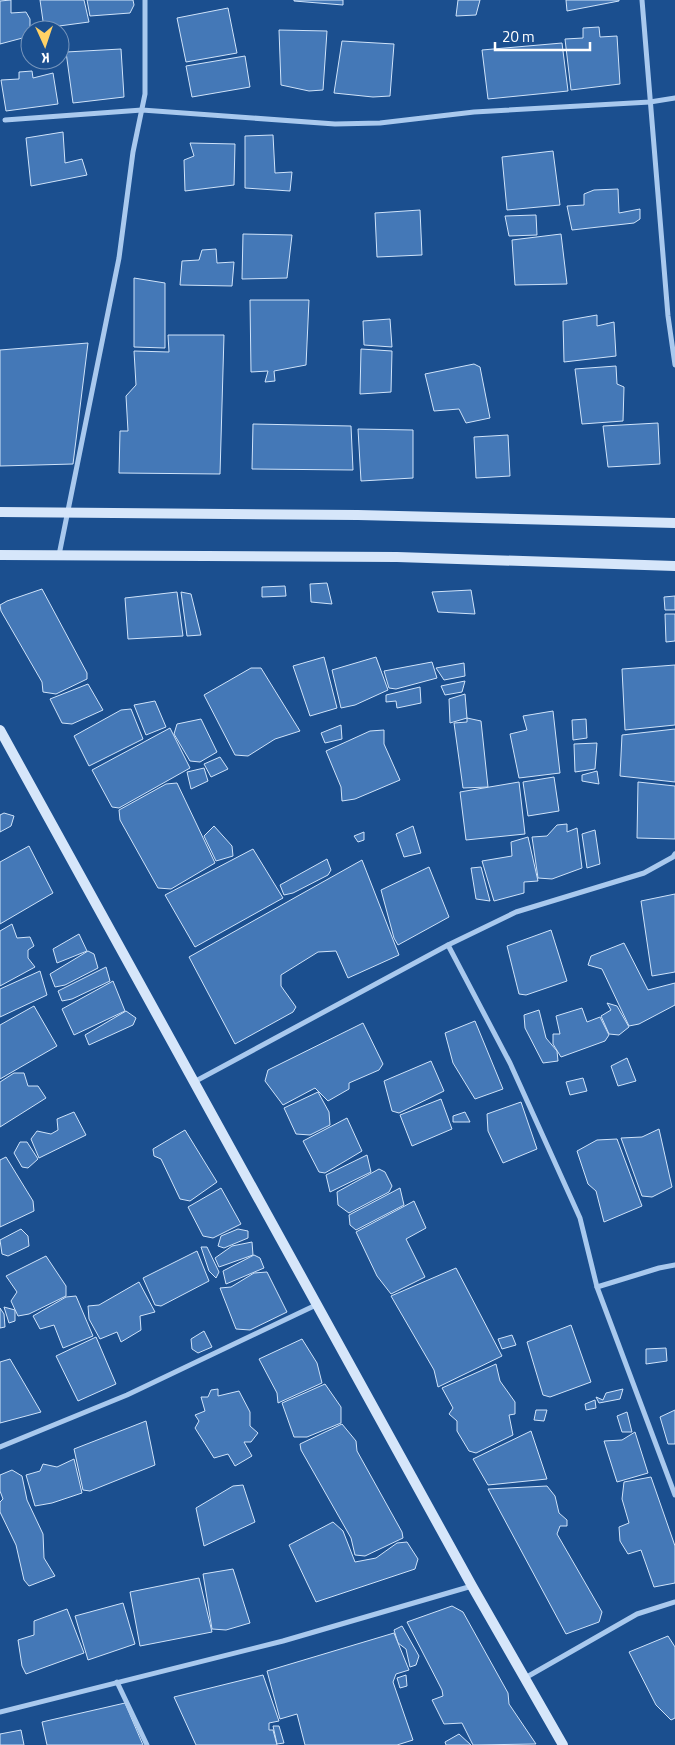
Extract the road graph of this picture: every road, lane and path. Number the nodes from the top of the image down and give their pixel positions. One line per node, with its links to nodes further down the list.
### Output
1 (145, 0): 5 (street)
2 (642, 0): 4 (street)
3 (675, 98): 4 (street)
4 (650, 102): 5 (street); 7 (street)
5 (142, 110): 6 (street); 9 (street)
6 (6, 120)
7 (675, 365)
8 (0, 512): 9 (street)
9 (67, 513): 10 (street); 12 (street)
10 (675, 523)
11 (0, 555): 12 (street)
12 (59, 555): 13 (street)
13 (675, 566)
14 (0, 730): 17 (street)
15 (675, 854): 16 (street)
16 (448, 944): 17 (street); 19 (street)
17 (194, 1082): 20 (street)
18 (675, 1265): 19 (street)
19 (597, 1287): 22 (street)
20 (316, 1305): 21 (street); 23 (street)
21 (0, 1447)
22 (675, 1495)
23 (472, 1586): 25 (street); 26 (street)
24 (675, 1602): 25 (street)
25 (525, 1678): 29 (street)
26 (117, 1682): 27 (street); 28 (street)
27 (0, 1712)
28 (147, 1745)
29 (563, 1745)

